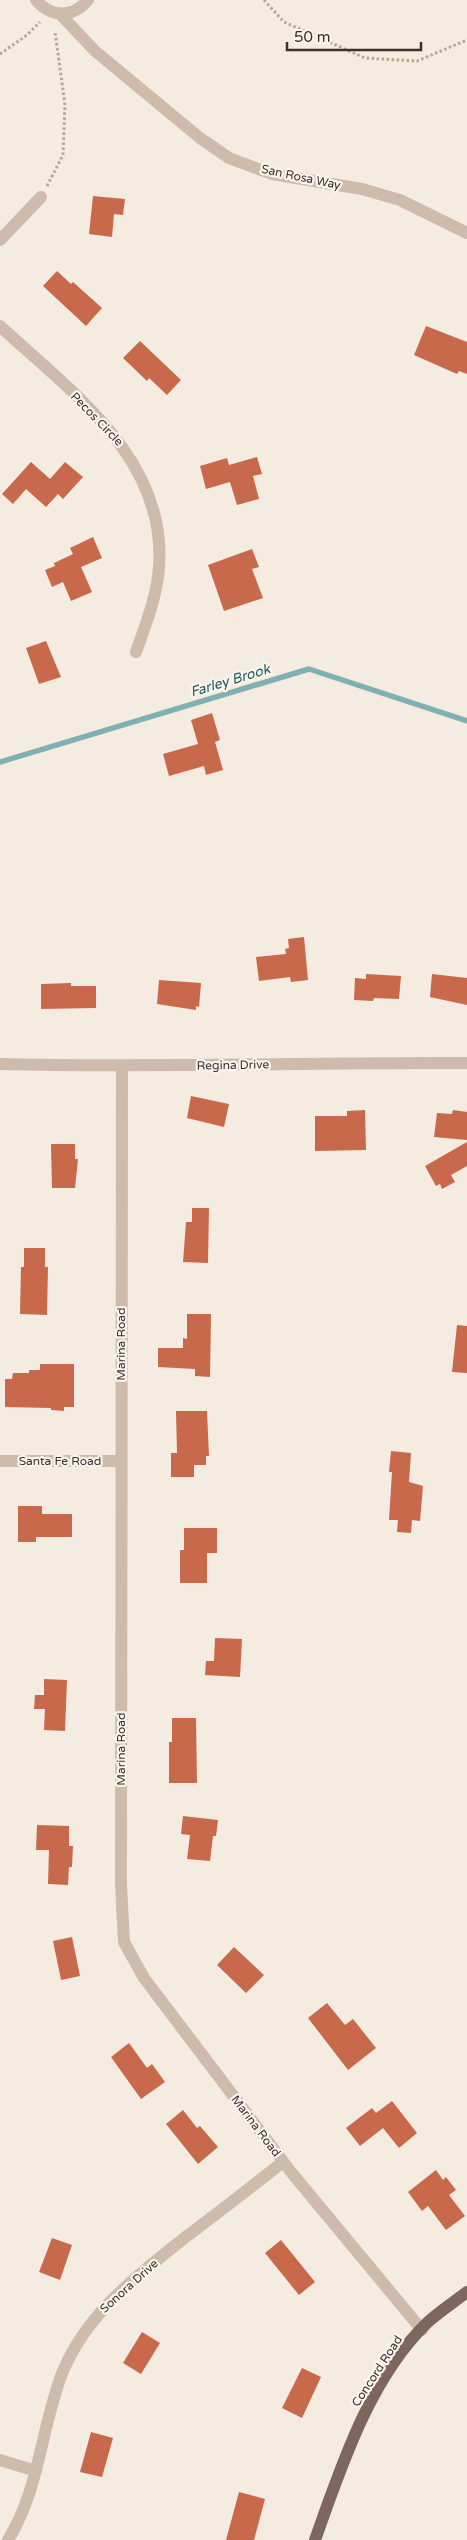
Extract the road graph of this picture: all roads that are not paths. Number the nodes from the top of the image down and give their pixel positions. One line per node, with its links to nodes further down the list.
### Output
1 (36, 0): 3 (street, San Rosa Way)
2 (88, 0): 3 (street)
3 (55, 13): 5 (street, San Rosa Way)
4 (41, 197): 6 (street)
5 (467, 233)
6 (0, 240)
7 (0, 326): 8 (street, Pecos Circle)
8 (136, 652)
9 (467, 1063): 11 (street, Regina Drive)
10 (0, 1064): 11 (street, Regina Drive)
11 (122, 1067): 13 (street, Marina Road)
12 (0, 1461): 13 (street, Santa Fe Road)
13 (121, 1461): 14 (street, Marina Road)
14 (283, 2162): 16 (street, Marina Road); 18 (street, Sonora Drive)
15 (467, 2292): 16 (main road, Concord Road)
16 (422, 2330): 20 (main road, Concord Road)
17 (0, 2460): 18 (street)
18 (36, 2472): 19 (street, Sonora Drive)
19 (8, 2540)
20 (315, 2540)

